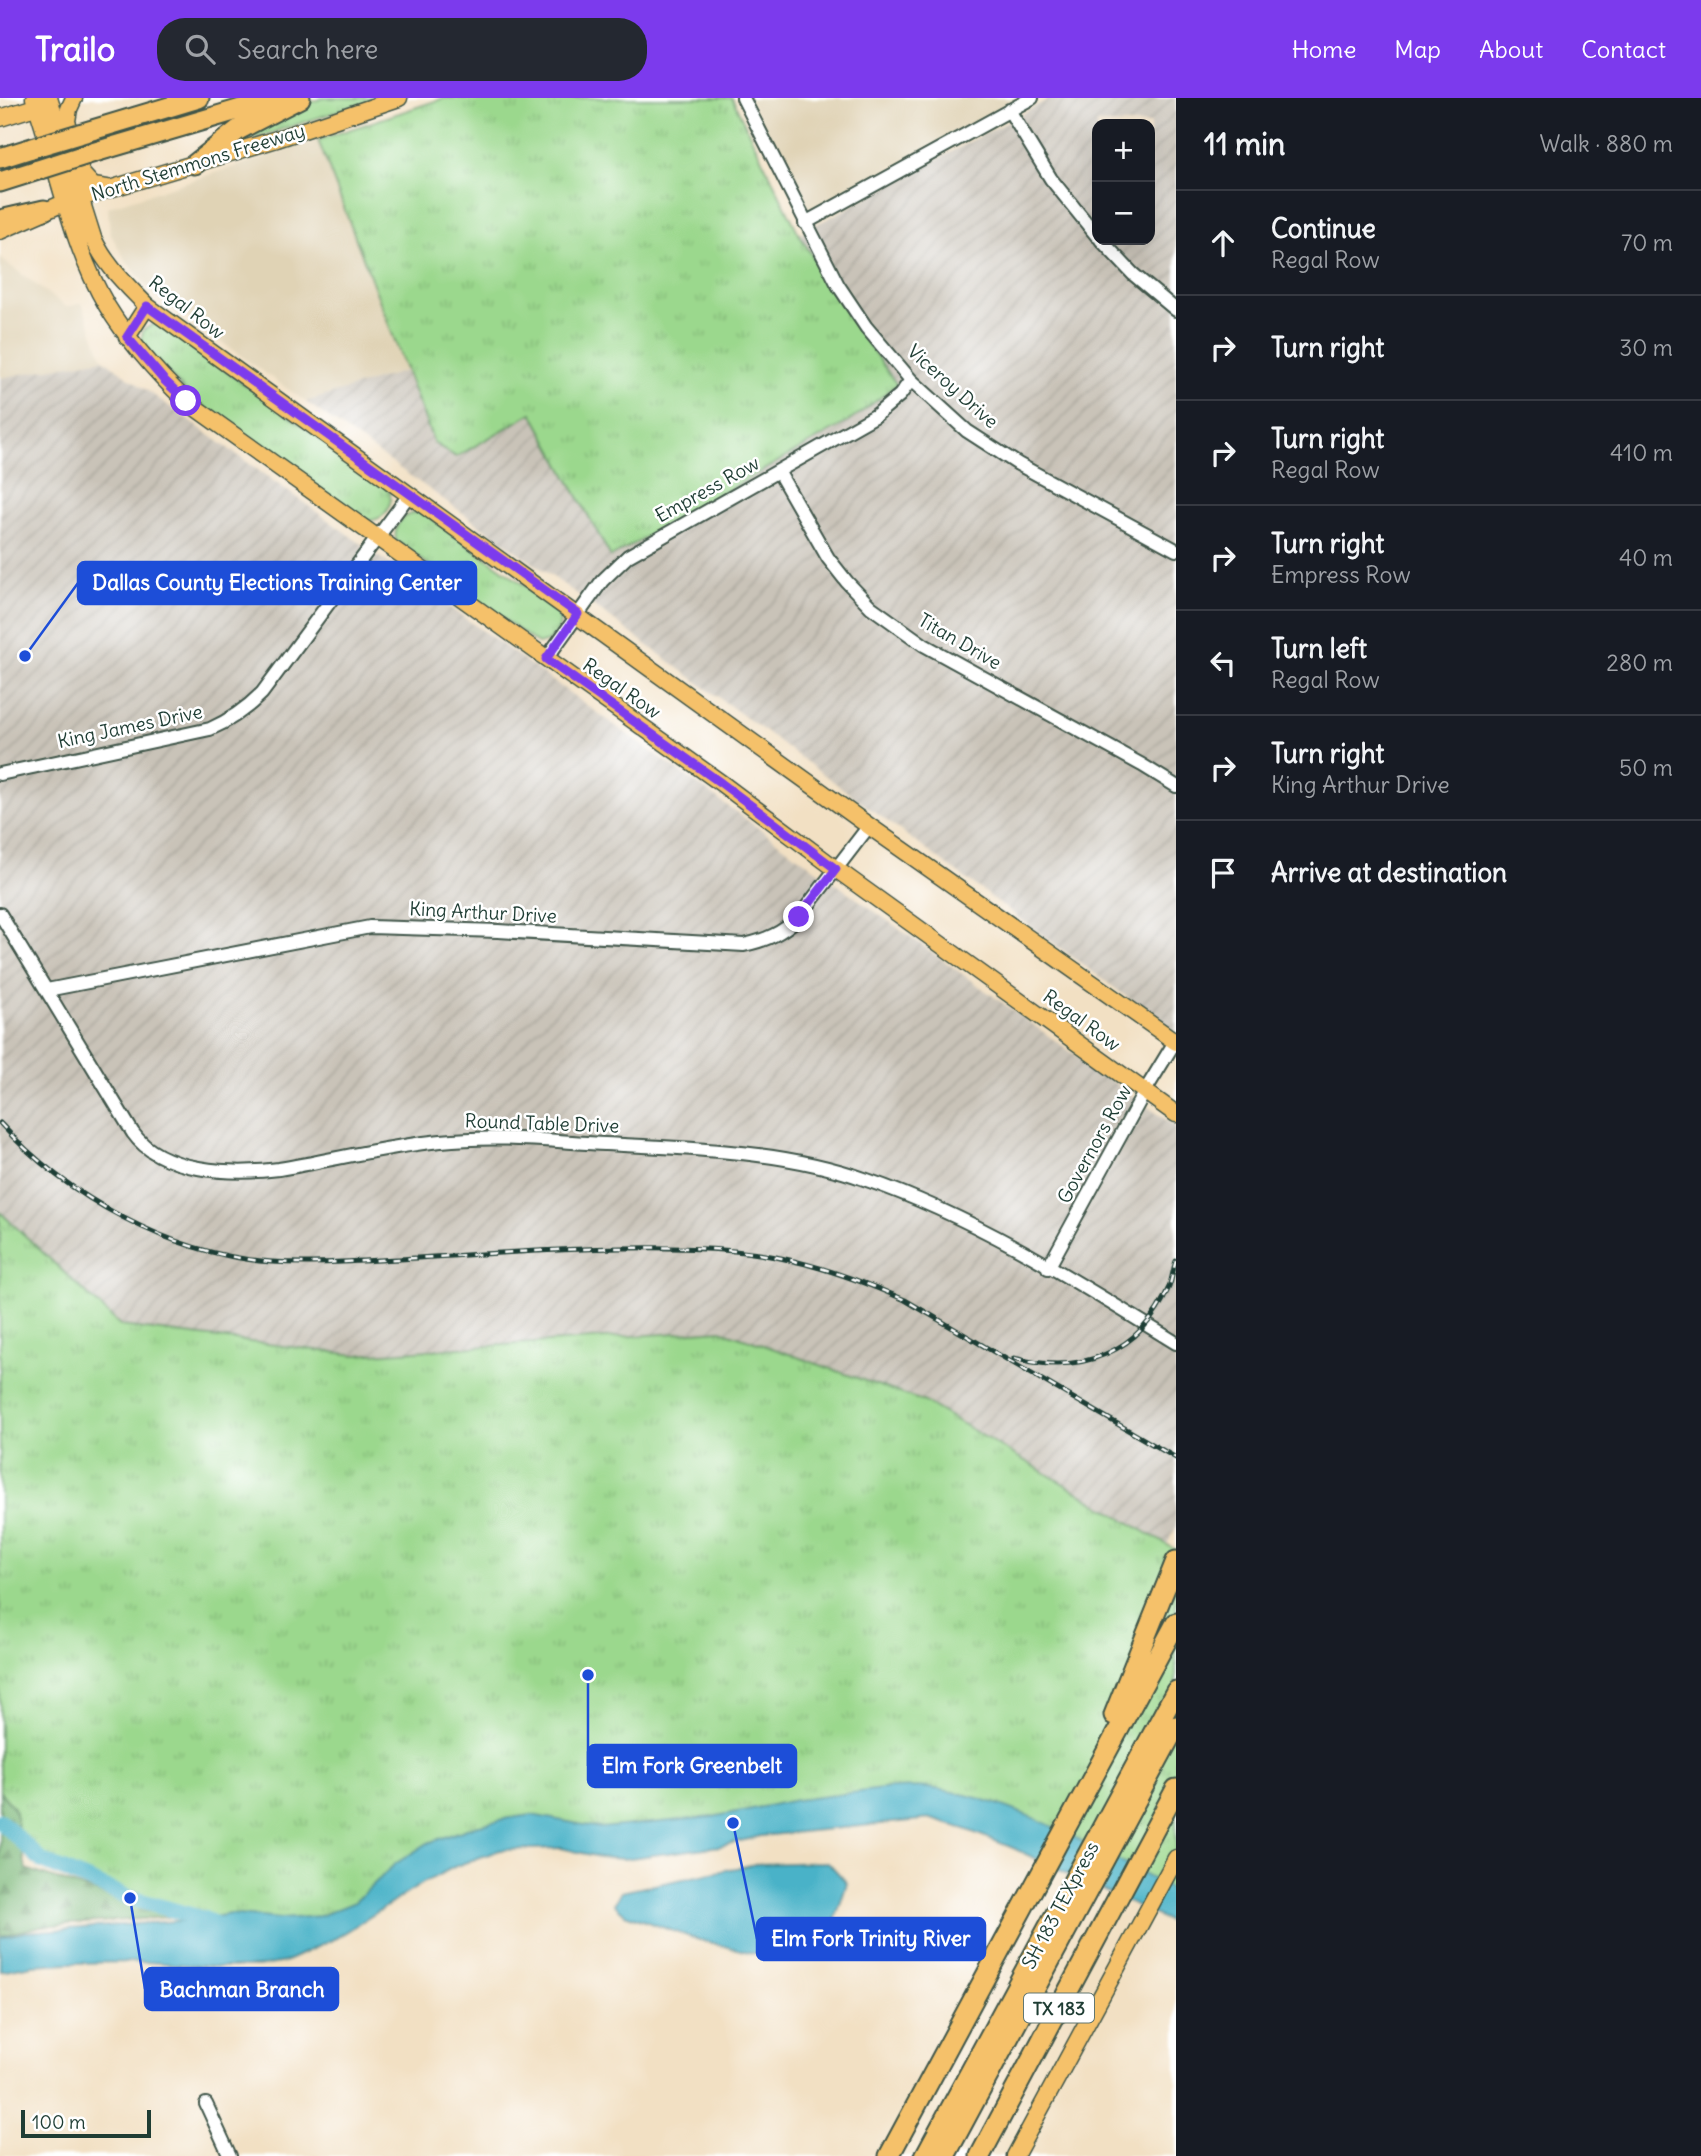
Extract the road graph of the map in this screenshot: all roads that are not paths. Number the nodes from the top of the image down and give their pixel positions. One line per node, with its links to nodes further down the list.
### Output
1 (16, 98): 11 (main road)
2 (74, 98): 15 (main road)
3 (199, 98): 12 (highway, bridge)
4 (278, 98): 14 (highway, North Stemmons Freeway, bridge)
5 (300, 98): 13 (highway)
6 (399, 98): 13 (main road, North Stemmons Freeway)
7 (743, 98): 19 (street, Viceroy Drive)
8 (1032, 98): 10 (street)
9 (47, 101): 11 (main road); 16 (main road, Regal Row)
10 (1009, 110): 19 (street); 20 (street)
11 (0, 117)
12 (0, 158)
13 (195, 164): 15 (main road, North Stemmons Freeway)
14 (0, 182)
15 (110, 188): 16 (main road, North Stemmons Freeway); 23 (main road)
16 (72, 200): 17 (main road, North Stemmons Freeway); 23 (main road, Regal Row); 26 (main road, Regal Row)
17 (44, 210): 18 (highway); 21 (main road, North Stemmons Freeway)
18 (0, 219)
19 (805, 223): 27 (street, Viceroy Drive)
20 (1092, 229)
21 (0, 231)
22 (1106, 245): 25 (street)
23 (102, 256): 24 (main road, Regal Row)
24 (147, 306): 26 (main road); 29 (main road, Regal Row)
25 (1176, 310)
26 (127, 337): 30 (main road, Regal Row)
27 (911, 380): 28 (street, Empress Row); 31 (street, Viceroy Drive)
28 (778, 471): 32 (street, Empress Row); 35 (street, Titan Drive)
29 (410, 495): 30 (street, King James Drive); 32 (main road, Regal Row)
30 (377, 538): 33 (main road, Regal Row); 34 (street, King James Drive)
31 (1176, 550)
32 (578, 614): 33 (street, Empress Row); 36 (main road, Regal Row)
33 (546, 659): 37 (main road, Regal Row)
34 (0, 774)
35 (1176, 786)
36 (869, 825): 37 (street, King Arthur Drive); 40 (main road, Regal Row)
37 (836, 869): 39 (street, King Arthur Drive); 41 (main road, Regal Row)
38 (0, 914): 39 (street, Round Table Drive)
39 (47, 990): 43 (street, Round Table Drive)
40 (1176, 1041): 41 (street, Governors Row)
41 (1144, 1091): 42 (main road, Regal Row); 43 (street, Governors Row)
42 (1176, 1114)
43 (1048, 1268): 44 (street, Round Table Drive)
44 (1176, 1343)
45 (1176, 1561): 50 (highway)
46 (1176, 1623): 50 (highway)
47 (1176, 1690): 57 (highway, SH 183 TEXpress)
48 (1176, 1726): 58 (highway, SH 183 TEXpress)
49 (1176, 1789): 59 (highway, TX 183)
50 (1082, 1796): 52 (highway)
51 (1176, 1858): 60 (main road)
52 (926, 2086): 55 (highway); 56 (highway)
53 (206, 2104): 54 (street)
54 (230, 2156)
55 (879, 2156)
56 (890, 2156)
57 (925, 2156)
58 (945, 2156)
59 (980, 2156)
60 (1014, 2156)

